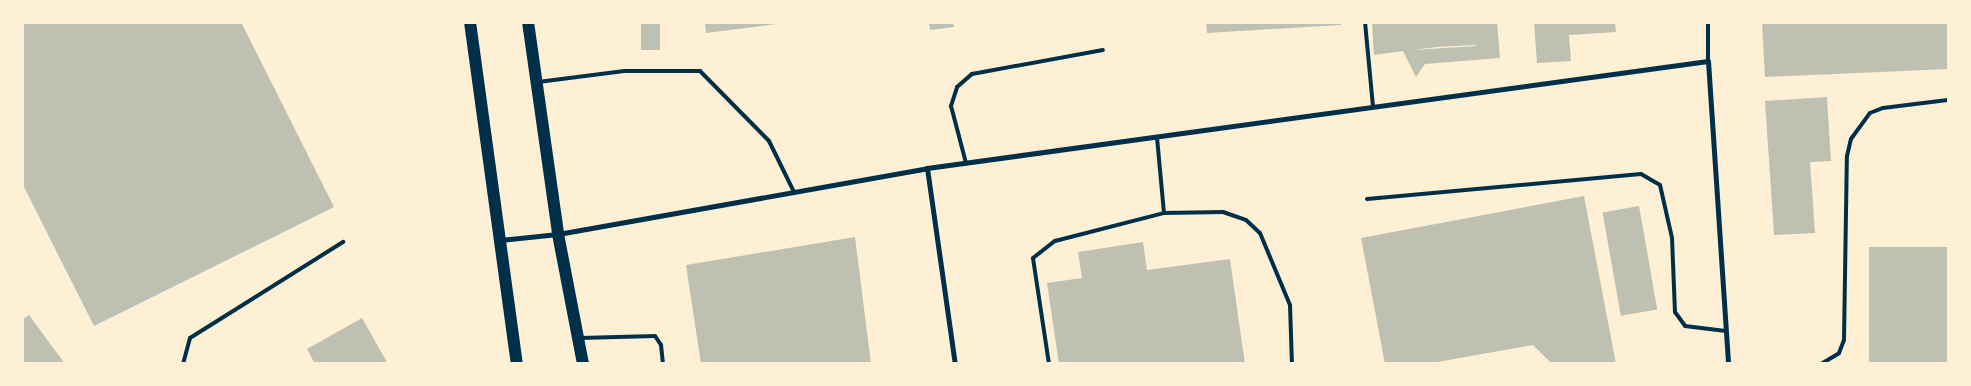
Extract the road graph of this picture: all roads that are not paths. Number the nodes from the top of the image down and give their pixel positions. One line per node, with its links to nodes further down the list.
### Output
1 (470, 22): 17 (main road)
2 (528, 22): 7 (main road)
3 (1365, 22): 9 (lane)
4 (1708, 22): 6 (lane)
5 (1102, 50): 11 (lane)
6 (1708, 61): 9 (street); 19 (street)
7 (537, 82): 13 (lane); 16 (main road)
8 (1948, 100): 29 (lane)
9 (1373, 107): 10 (street)
10 (1157, 137): 11 (street); 15 (lane)
11 (966, 163): 12 (street)
12 (927, 168): 13 (street); 25 (street)
13 (794, 192): 16 (street)
14 (1367, 199): 19 (lane)
15 (1164, 214): 26 (lane); 27 (lane)
16 (558, 234): 17 (street); 20 (main road)
17 (498, 240): 21 (main road)
18 (342, 242): 22 (lane)
19 (1724, 331): 28 (street)
20 (578, 338): 23 (main road); 24 (lane)
21 (514, 360)
22 (183, 364)
23 (583, 364)
24 (662, 364)
25 (955, 364)
26 (1049, 364)
27 (1292, 364)
28 (1728, 364)
29 (1821, 364)

